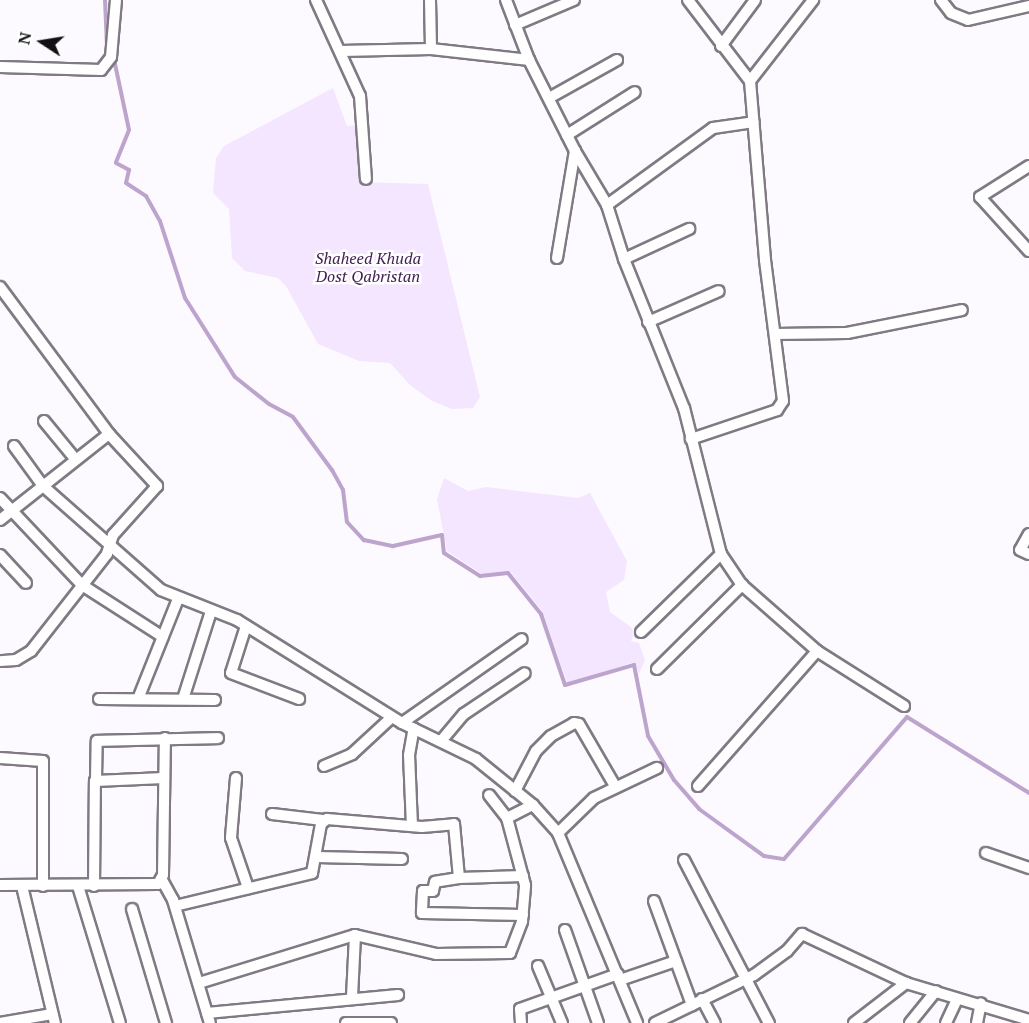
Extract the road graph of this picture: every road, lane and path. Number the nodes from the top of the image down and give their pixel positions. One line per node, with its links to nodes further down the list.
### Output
1 (116, 0): 17 (street)
2 (316, 0): 14 (street)
3 (430, 0): 13 (street)
4 (506, 0): 11 (street)
5 (574, 0): 11 (street)
6 (688, 0): 12 (street)
7 (755, 0): 12 (street)
8 (813, 0): 18 (street)
9 (941, 0): 10 (street)
10 (1029, 6)
11 (515, 25): 15 (street)
12 (721, 46): 18 (street)
13 (431, 50): 14 (street); 15 (street)
14 (341, 51): 25 (street)
15 (529, 60): 20 (street)
16 (617, 60): 20 (street)
17 (0, 67)
18 (750, 81): 21 (street)
19 (635, 92): 22 (street)
20 (549, 98): 22 (street)
21 (754, 122): 26 (street); 35 (street)
22 (567, 135): 23 (street)
23 (574, 151): 26 (street); 29 (street)
24 (1029, 166): 28 (street)
25 (366, 178)
26 (607, 205): 30 (street)
27 (689, 229): 30 (street)
28 (1029, 251)
29 (557, 258)
30 (624, 259): 34 (street)
31 (0, 287): 37 (street)
32 (719, 291): 34 (street)
33 (962, 310): 35 (street)
34 (648, 322): 38 (street)
35 (774, 334): 38 (street)
36 (44, 421): 40 (street)
37 (109, 434): 40 (street); 46 (street)
38 (691, 439): 47 (street)
39 (14, 446): 41 (street)
40 (76, 460): 41 (street)
41 (43, 486): 43 (street); 46 (street)
42 (0, 498): 43 (street)
43 (10, 512): 44 (street); 51 (street)
44 (0, 520)
45 (1029, 534): 48 (street)
46 (109, 549): 51 (street); 53 (street)
47 (721, 554): 52 (street); 56 (street)
48 (1029, 554)
49 (0, 555): 50 (street)
50 (26, 583)
51 (82, 585): 57 (street); 60 (street)
52 (742, 585): 59 (street); 61 (street)
53 (178, 599): 54 (street); 57 (street)
54 (211, 611): 55 (street); 65 (street)
55 (246, 626): 66 (street); 69 (street)
56 (641, 632)
57 (163, 637): 64 (street)
58 (522, 639): 69 (street)
59 (817, 651): 68 (street); 81 (street)
60 (0, 661)
61 (657, 669)
62 (525, 673): 73 (street)
63 (99, 699): 64 (street)
64 (138, 699): 65 (street)
65 (183, 699): 67 (street)
66 (299, 699)
67 (215, 700)
68 (904, 706)
69 (397, 720): 70 (street); 75 (street)
70 (414, 728): 73 (street); 88 (street)
71 (165, 738): 72 (street); 77 (street); 79 (street)
72 (218, 738)
73 (441, 741): 82 (street)
74 (0, 758): 100 (street)
75 (324, 766)
76 (657, 768): 80 (street)
77 (164, 778): 79 (street); 97 (street)
78 (236, 778): 103 (street)
79 (96, 780): 102 (street)
80 (615, 786): 82 (street); 89 (street)
81 (698, 786)
82 (515, 791): 84 (street)
83 (489, 795): 86 (street)
84 (533, 805): 86 (street); 89 (street)
85 (272, 814): 87 (street)
86 (507, 818): 95 (street)
87 (323, 820): 88 (street); 91 (street)
88 (412, 826): 96 (street)
89 (558, 832): 112 (street)
90 (986, 853): 94 (street)
91 (316, 857): 92 (street); 103 (street)
92 (402, 859)
93 (684, 860): 113 (street)
94 (1029, 868)
95 (523, 876): 96 (street); 107 (street)
96 (459, 878): 107 (street)
97 (162, 880): 102 (street); 105 (street)
98 (0, 885): 99 (street)
99 (22, 886): 100 (street); 124 (street)
100 (43, 886): 101 (street)
101 (78, 886): 102 (street); 130 (street)
102 (94, 886)
103 (248, 888): 105 (street)
104 (654, 901): 110 (street)
105 (175, 906): 114 (street)
106 (132, 909): 131 (street)
107 (523, 915): 109 (street)
108 (566, 930): 116 (street)
109 (355, 934): 114 (street); 120 (street)
110 (676, 961): 112 (street); 122 (street)
111 (538, 966): 119 (street)
112 (619, 977): 116 (street); 137 (street)
113 (746, 978): 115 (street); 122 (street); 140 (street)
114 (199, 983): 125 (street)
115 (906, 983): 117 (street); 141 (street)
116 (585, 986): 119 (street); 136 (street)
117 (936, 991): 121 (street); 142 (street)
118 (398, 994): 120 (street)
119 (551, 996): 134 (street); 135 (street)
120 (352, 997): 125 (street)
121 (957, 999): 123 (street); 143 (street)
122 (697, 1002): 126 (street); 139 (street)
123 (981, 1003): 127 (street); 144 (street)
124 (53, 1018): 129 (street)
125 (209, 1018)
126 (678, 1018): 138 (street)
127 (1016, 1020): 128 (street)
128 (1029, 1020)
129 (0, 1023)
130 (120, 1023)
131 (166, 1023)
132 (346, 1023): 133 (street)
133 (391, 1023)
134 (521, 1023)
135 (562, 1023)
136 (598, 1023)
137 (637, 1023)
138 (655, 1023)
139 (715, 1023)
140 (769, 1023)
141 (854, 1023)
142 (910, 1023)
143 (946, 1023)
144 (977, 1023)

